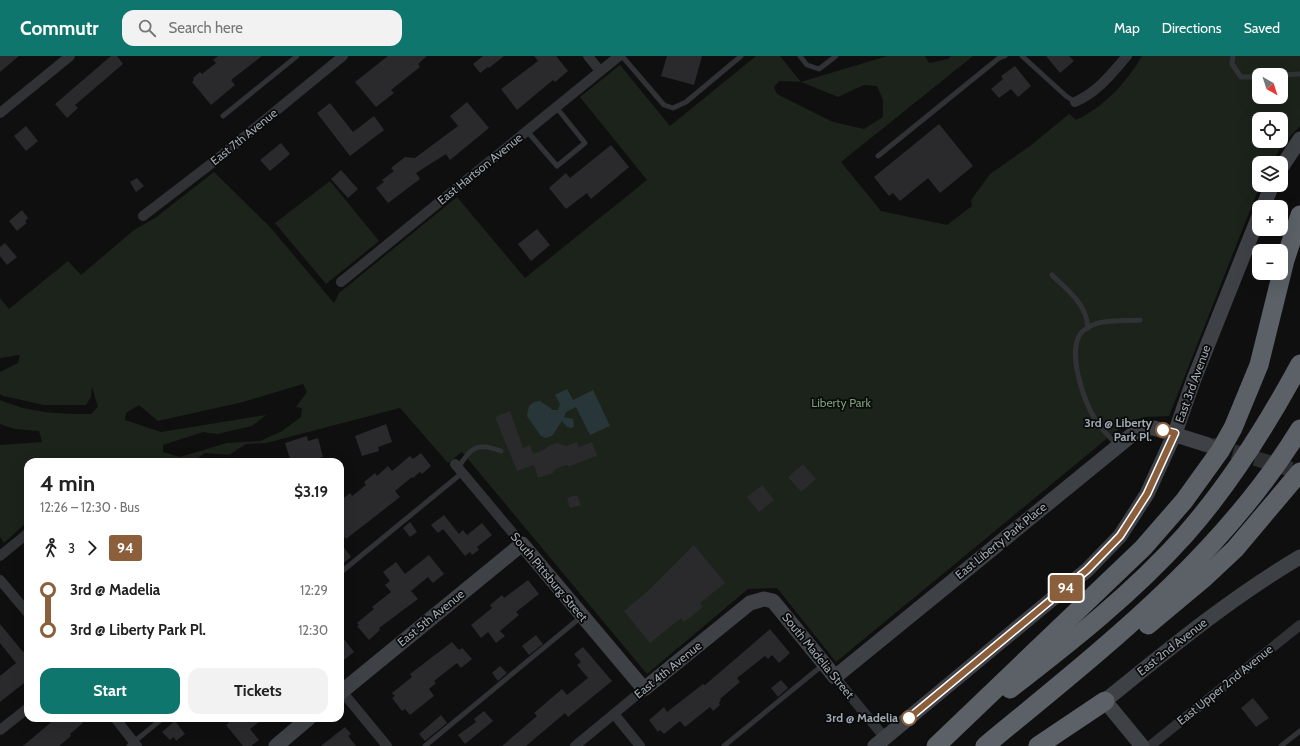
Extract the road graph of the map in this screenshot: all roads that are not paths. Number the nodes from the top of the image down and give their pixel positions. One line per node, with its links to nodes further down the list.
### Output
1 (70, 56): 20 (street)
2 (297, 56): 21 (lane)
3 (588, 56): 14 (street)
4 (619, 56): 14 (street, East Hartson Avenue)
5 (622, 56): 6 (lane)
6 (741, 56)
7 (800, 56): 8 (lane)
8 (836, 56)
9 (1005, 56): 24 (lane)
10 (1022, 56): 18 (lane)
11 (1127, 56): 18 (street)
12 (1233, 56): 17 (lane)
13 (341, 57): 27 (street, East 7th Avenue)
14 (600, 71): 19 (street, East Hartson Avenue)
15 (1300, 74): 16 (lane)
16 (1288, 75)
17 (1252, 77)
18 (1075, 102)
19 (556, 107): 22 (street, East Hartson Avenue); 22 (lane)
20 (0, 113)
21 (223, 116)
22 (527, 131): 30 (street, East Hartson Avenue)
23 (1300, 139): 25 (street)
24 (878, 156)
25 (1288, 157)
26 (1300, 215): 73 (highway)
27 (143, 216)
28 (1252, 234): 35 (street, East 3rd Avenue)
29 (1052, 275): 32 (lane)
30 (341, 282)
31 (1140, 320): 32 (lane)
32 (1088, 328): 37 (lane)
33 (1300, 364): 73 (highway)
34 (1300, 429): 53 (highway)
35 (1175, 433): 36 (street, East Liberty Park Place); 37 (street, East Liberty Park Place); 65 (street, East 3rd Avenue)
36 (1208, 444)
37 (1118, 446): 52 (street, East Liberty Park Place)
38 (500, 451): 39 (lane)
39 (458, 468): 42 (street, South Pittsburg Street); 45 (lane)
40 (1300, 472): 53 (highway)
41 (24, 536): 43 (street)
42 (522, 544): 49 (street, South Pittsburg Street); 54 (street, East 5th Avenue)
43 (0, 556)
44 (1300, 557): 57 (street, East 2nd Avenue)
45 (344, 569)
46 (0, 580): 48 (street)
47 (764, 599): 51 (street, South Madelia Street); 55 (street, East 4th Avenue)
48 (24, 608)
49 (582, 616): 55 (street, South Pittsburg Street); 69 (lane)
50 (1298, 631): 78 (street, East Upper 2nd Avenue)
51 (824, 664): 52 (street, South Madelia Street); 72 (lane)
52 (835, 677): 65 (street, South Madelia Street)
53 (1056, 687): 74 (highway)
54 (344, 689)
55 (644, 689): 59 (street, East 4th Avenue)
56 (344, 695): 68 (street)
57 (1105, 701): 75 (highway); 76 (street, East 2nd Avenue); 77 (street)
58 (24, 711): 63 (street)
59 (614, 714): 70 (street, East 4th Avenue); 71 (street)
60 (117, 722): 66 (street)
61 (159, 722): 66 (lane)
62 (304, 722): 67 (street)
63 (0, 730)
64 (1300, 731): 79 (lane)
65 (880, 742)
66 (133, 745)
67 (276, 746)
68 (387, 746)
69 (424, 746)
70 (575, 746)
71 (640, 746)
72 (724, 746)
73 (937, 746)
74 (984, 746)
75 (1038, 746)
76 (1050, 746)
77 (1142, 746)
78 (1150, 746)
79 (1281, 746)

